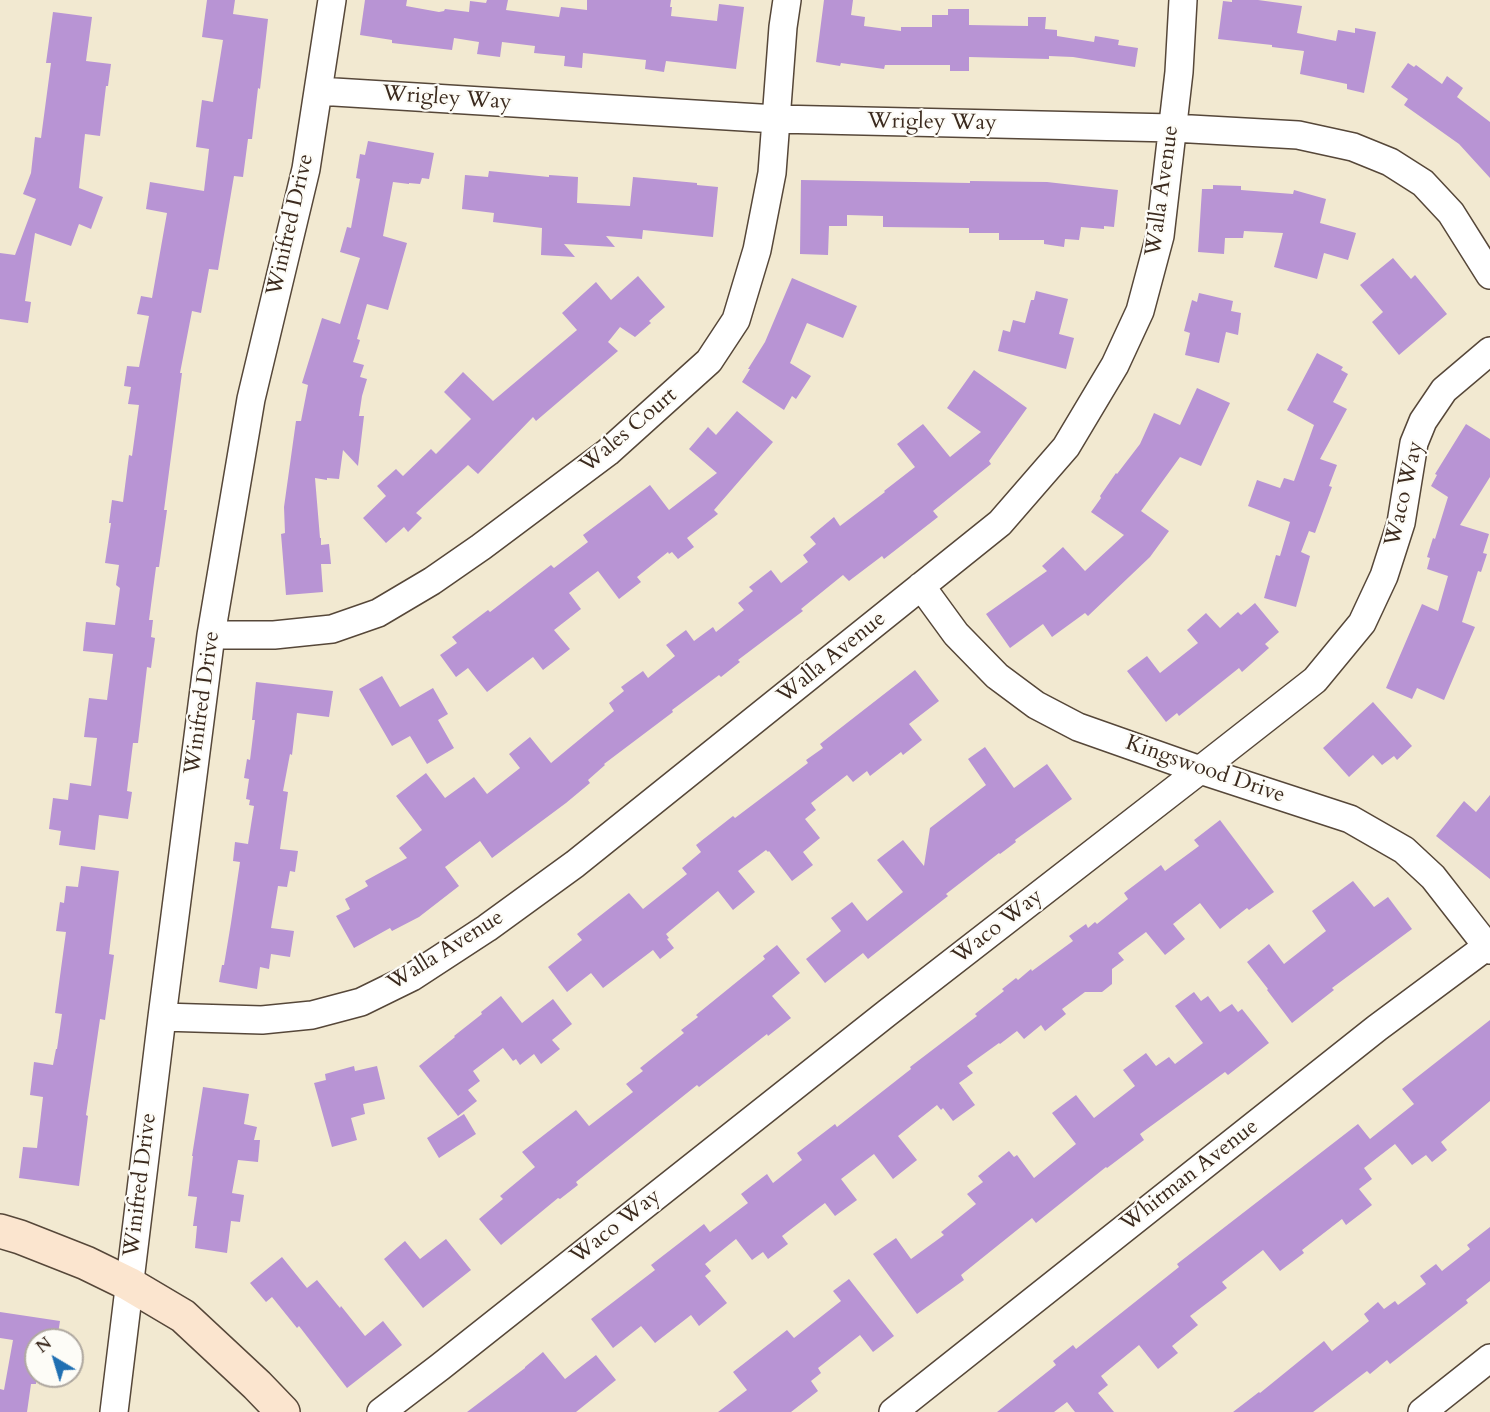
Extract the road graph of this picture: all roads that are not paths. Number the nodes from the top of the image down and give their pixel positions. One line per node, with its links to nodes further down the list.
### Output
1 (332, 0): 4 (street, Winifred Drive)
2 (787, 0): 5 (street, Wales Court)
3 (1183, 0): 6 (street, Walla Avenue)
4 (318, 91): 5 (street, Wrigley Way); 10 (street, Winifred Drive)
5 (776, 119): 6 (street, Wrigley Way); 10 (street, Wales Court)
6 (1173, 128): 7 (street, Wrigley Way); 9 (street, Walla Avenue)
7 (1490, 275)
8 (1490, 351): 11 (street, Waco Way)
9 (921, 586): 11 (street, Kingswood Drive); 13 (street, Walla Avenue)
10 (211, 635): 13 (street, Winifred Drive)
11 (1200, 770): 12 (street, Kingswood Drive); 19 (street, Waco Way)
12 (1489, 947): 20 (street, Whitman Avenue)
13 (162, 1017): 15 (street, Winifred Drive)
14 (0, 1231): 15 (main road)
15 (129, 1284): 17 (street, Winifred Drive); 18 (main road)
16 (1490, 1358): 21 (street)
17 (114, 1412)
18 (284, 1412)
19 (381, 1412)
20 (893, 1412)
21 (1422, 1412)

